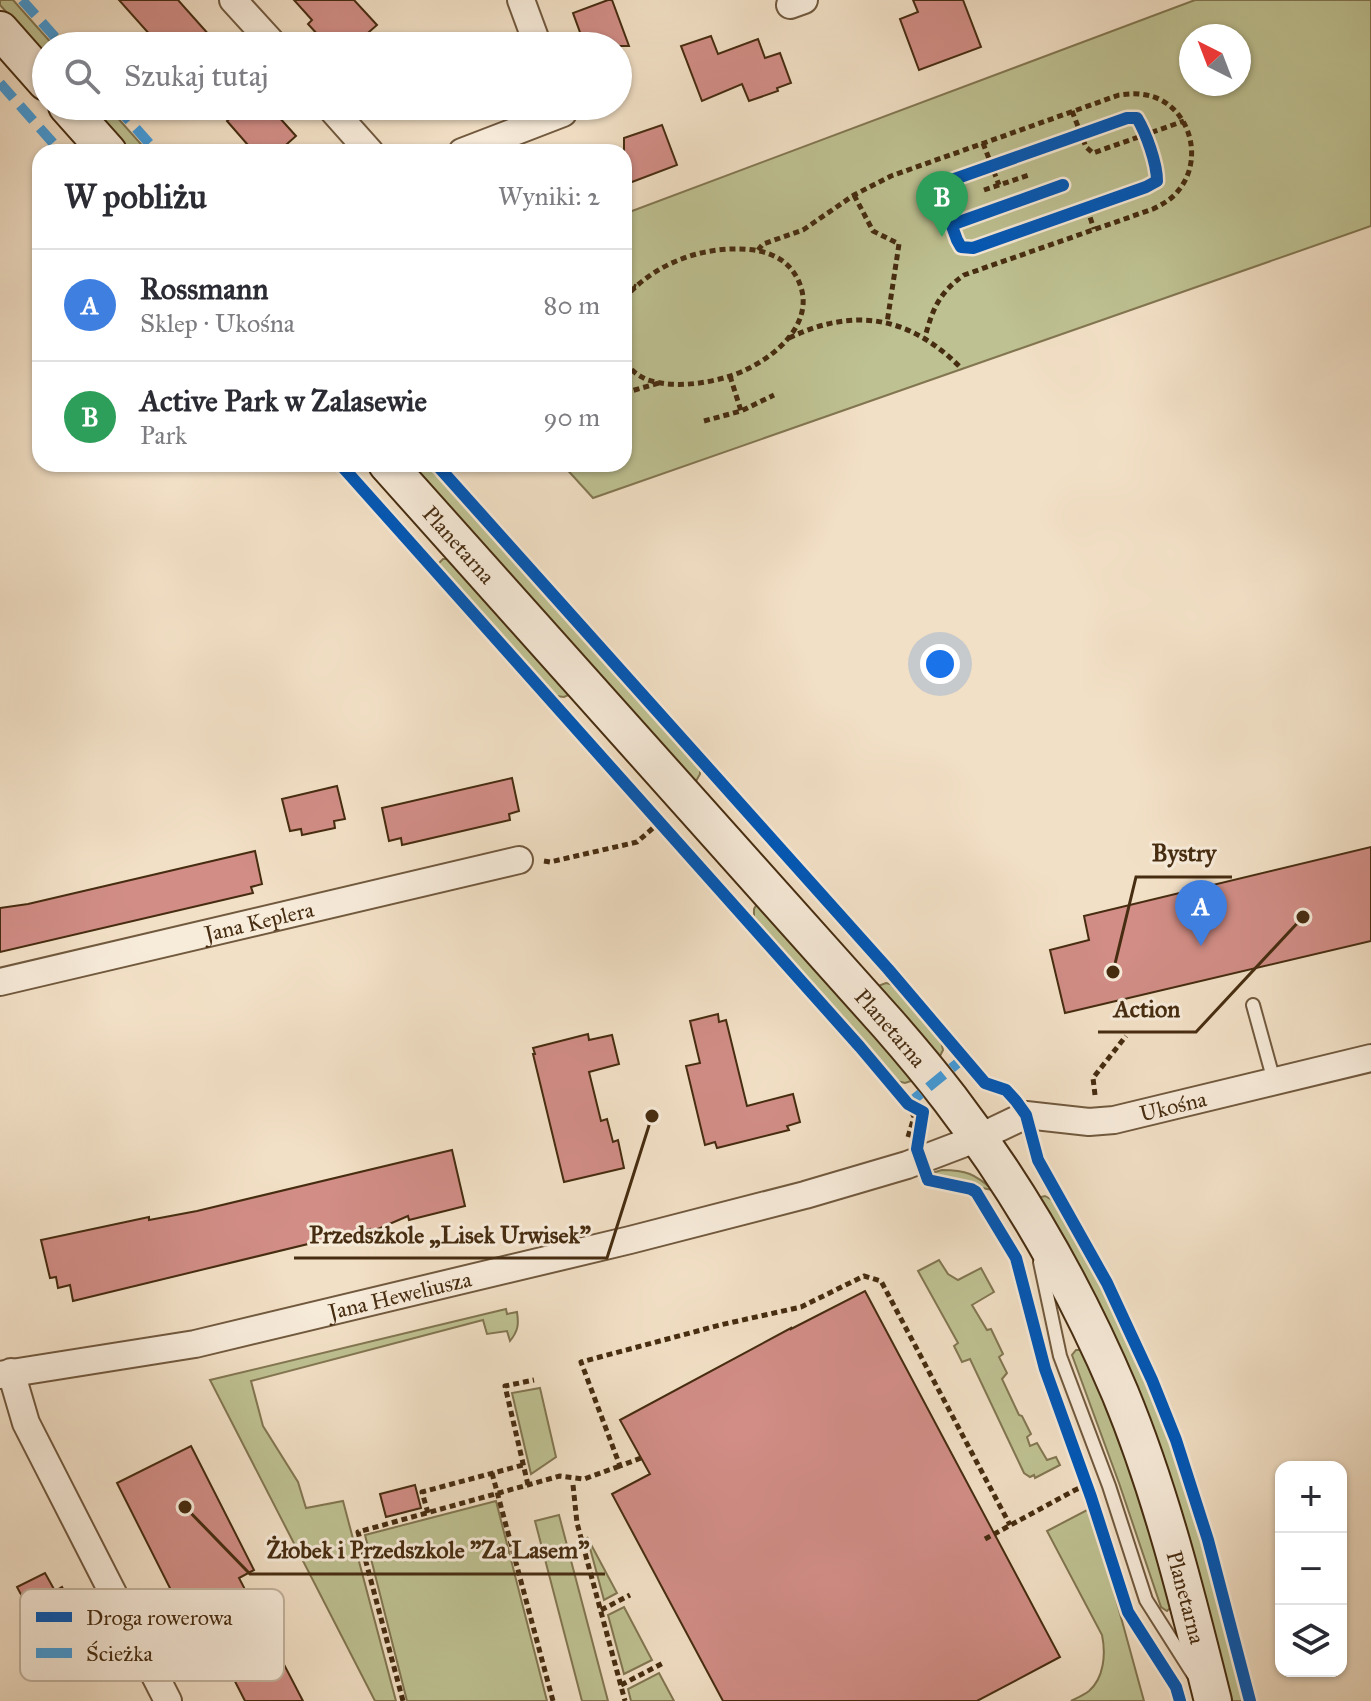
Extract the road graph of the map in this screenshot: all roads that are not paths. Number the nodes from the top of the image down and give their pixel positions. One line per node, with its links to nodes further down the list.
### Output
1 (233, 0): 4 (street)
2 (521, 0): 5 (street)
3 (0, 30): 6 (street)
4 (262, 32)
5 (533, 32)
6 (32, 66)
7 (79, 120): 10 (street)
8 (341, 120): 11 (street)
9 (545, 120): 12 (street)
10 (101, 144)
11 (363, 144)
12 (483, 144)
13 (394, 472): 19 (street, Planetarna)
14 (519, 860): 15 (street, Jana Keplera)
15 (0, 982)
16 (1253, 1005): 18 (lane)
17 (1371, 1058): 18 (street, Ukośna)
18 (1274, 1081): 19 (street, Ukośna)
19 (978, 1138): 20 (street, Jana Heweliusza); 24 (street, Planetarna)
20 (5, 1373): 21 (street)
21 (111, 1589)
22 (158, 1681): 23 (street)
23 (168, 1701)
24 (1211, 1701)

